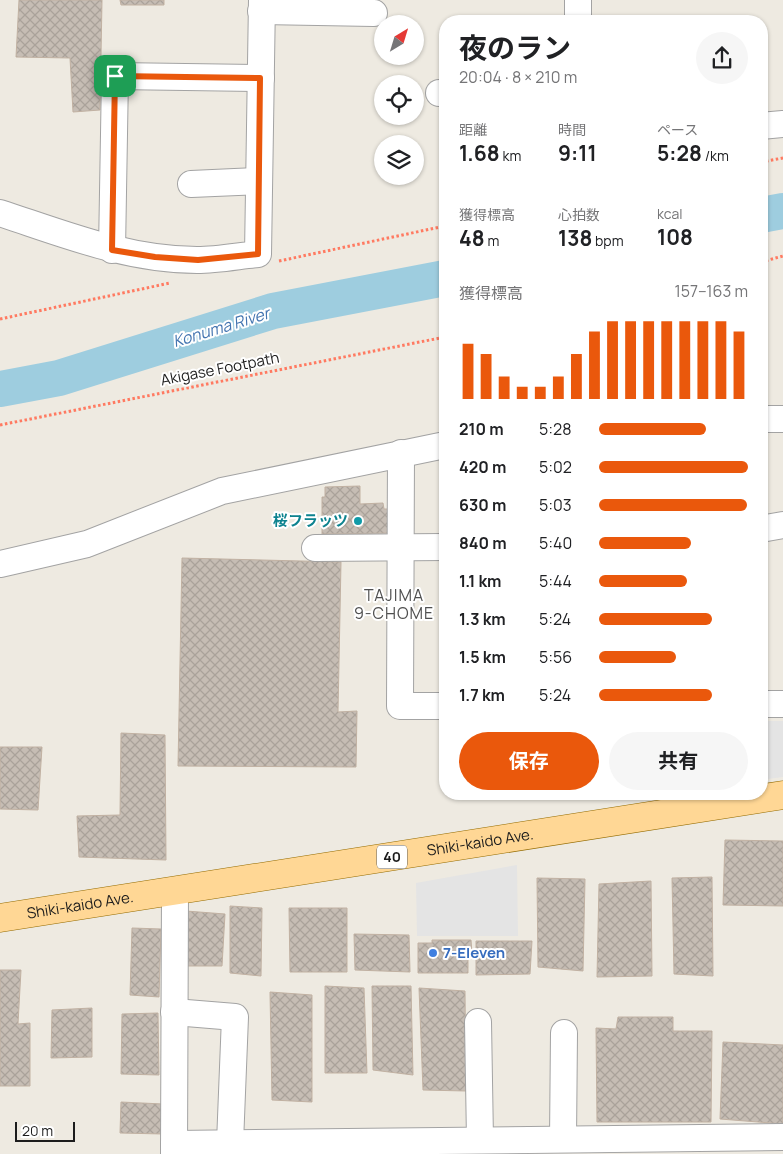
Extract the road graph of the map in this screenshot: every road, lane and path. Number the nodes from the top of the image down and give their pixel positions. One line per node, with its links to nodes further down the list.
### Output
1 (578, 0): 4 (street)
2 (262, 6): 3 (street); 5 (street)
3 (374, 13)
4 (578, 15)
5 (260, 78): 10 (street); 14 (street)
6 (783, 124): 7 (street)
7 (768, 125)
8 (783, 158): 9 (path)
9 (768, 161)
10 (259, 181): 11 (street); 14 (street)
11 (190, 184)
12 (0, 213): 14 (street)
13 (439, 227): 17 (path)
14 (112, 250)
15 (783, 256): 16 (path)
16 (768, 260)
17 (276, 262)
18 (174, 282): 19 (path)
19 (0, 319)
20 (439, 337): 23 (path, Akigase Footpath)
21 (768, 419): 22 (street)
22 (783, 419)
23 (0, 425)
24 (439, 446): 25 (street)
25 (401, 453): 30 (street); 31 (street)
26 (783, 525): 27 (street)
27 (768, 528)
28 (439, 547): 30 (street)
29 (315, 548): 30 (street)
30 (401, 548): 34 (street)
31 (0, 564)
32 (768, 704): 33 (street)
33 (783, 704)
34 (439, 706)
35 (783, 796): 36 (main road, Shiki-kaido Ave. / 40)
36 (768, 798)
37 (757, 800): 38 (main road, Shiki-kaido Ave. / 40)
38 (175, 891): 39 (main road, Shiki-kaido Ave. / 40); 40 (street)
39 (0, 918)
40 (174, 1012): 46 (street); 50 (street)
41 (478, 1022): 45 (street)
42 (564, 1034): 44 (street)
43 (783, 1137): 44 (street)
44 (563, 1139): 47 (street)
45 (480, 1140): 47 (street); 49 (street)
46 (230, 1143): 48 (street); 50 (street)
47 (512, 1147)
48 (263, 1148): 49 (street)
49 (338, 1148)
50 (174, 1149)

